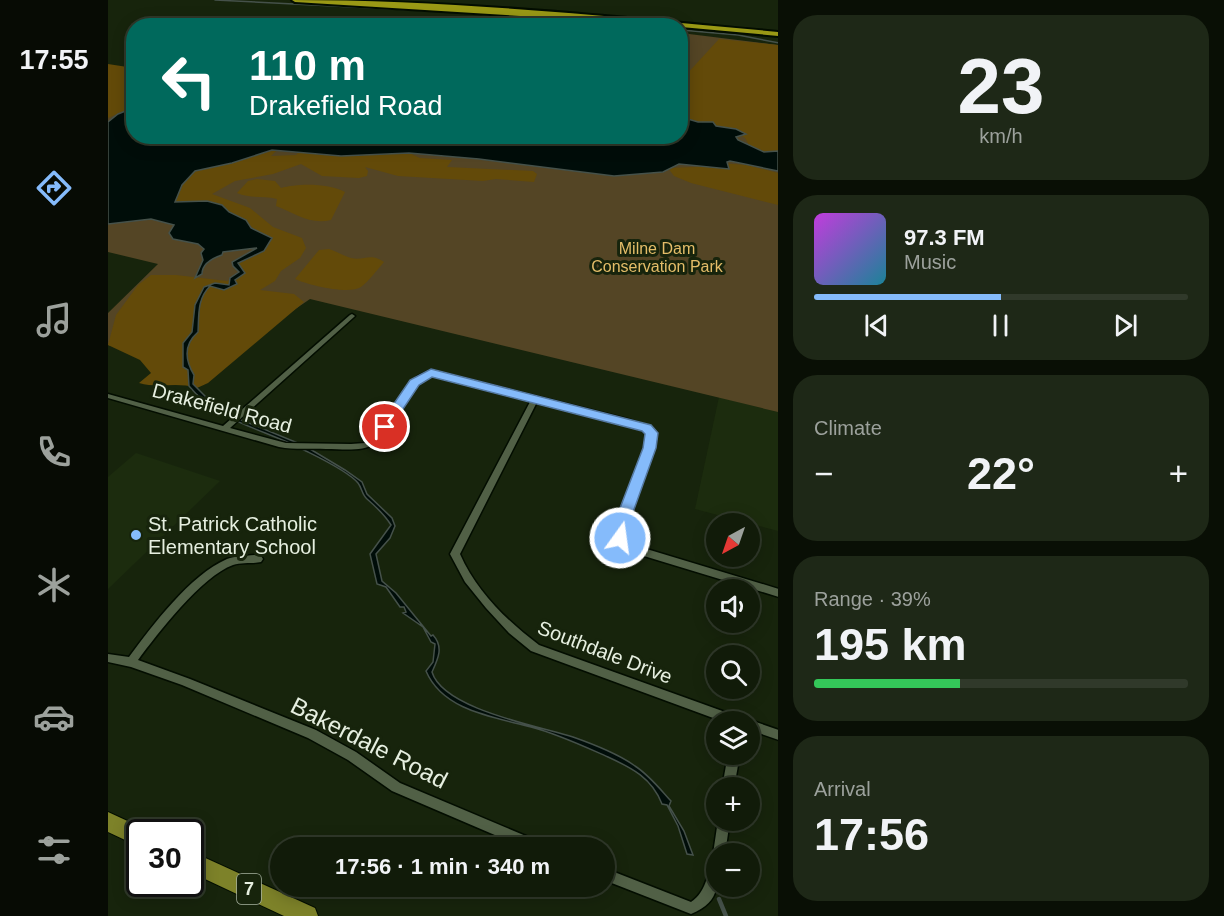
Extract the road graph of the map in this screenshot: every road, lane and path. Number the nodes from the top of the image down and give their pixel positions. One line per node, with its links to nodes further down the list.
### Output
1 (296, 0): 4 (highway)
2 (317, 0): 4 (highway)
3 (436, 0): 6 (highway)
4 (341, 1): 5 (highway)
5 (606, 18)
6 (664, 18)
7 (688, 20): 9 (highway)
8 (688, 26): 10 (highway)
9 (778, 27)
10 (778, 34)
11 (352, 316): 14 (street)
12 (108, 396): 14 (street, Drakefield Road)
13 (535, 399): 14 (street, Drakefield Road); 16 (street, Drakefield Road); 19 (street, Southdale Drive)
14 (224, 429)
15 (258, 559): 18 (street)
16 (778, 593)
17 (108, 658): 18 (street, Bakerdale Road)
18 (131, 662): 24 (street, Bakerdale Road)
19 (709, 711)
20 (760, 729): 21 (street)
21 (778, 735)
22 (108, 822): 23 (main road)
23 (126, 830)
24 (515, 837)
25 (204, 868): 28 (main road, 7)
26 (615, 878): 27 (street)
27 (706, 895)
28 (307, 916)

